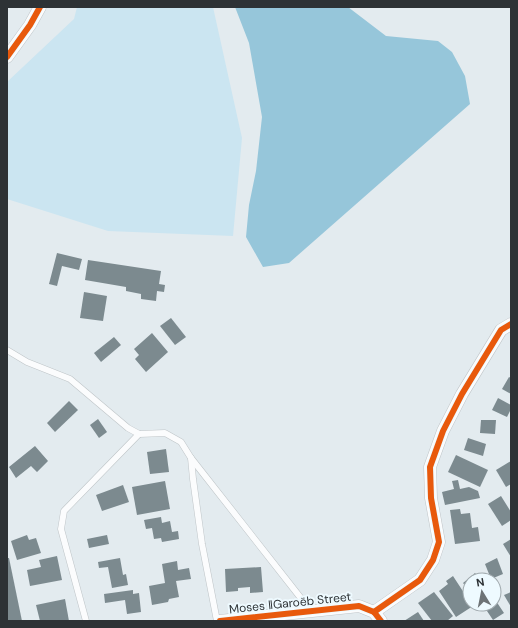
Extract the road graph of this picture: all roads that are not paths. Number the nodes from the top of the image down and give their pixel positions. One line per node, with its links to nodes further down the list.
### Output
1 (40, 7): 2 (street)
2 (7, 57)
3 (511, 324): 8 (street)
4 (7, 350): 5 (lane)
5 (139, 434): 6 (lane); 10 (lane)
6 (192, 458): 7 (lane); 11 (lane)
7 (312, 612): 8 (street, Moses ǁGaroëb Street); 9 (street, Moses ǁGaroëb Street)
8 (378, 616)
9 (293, 618): 12 (street, Moses ǁGaroëb Street)
10 (86, 621)
11 (217, 621)
12 (220, 621)

